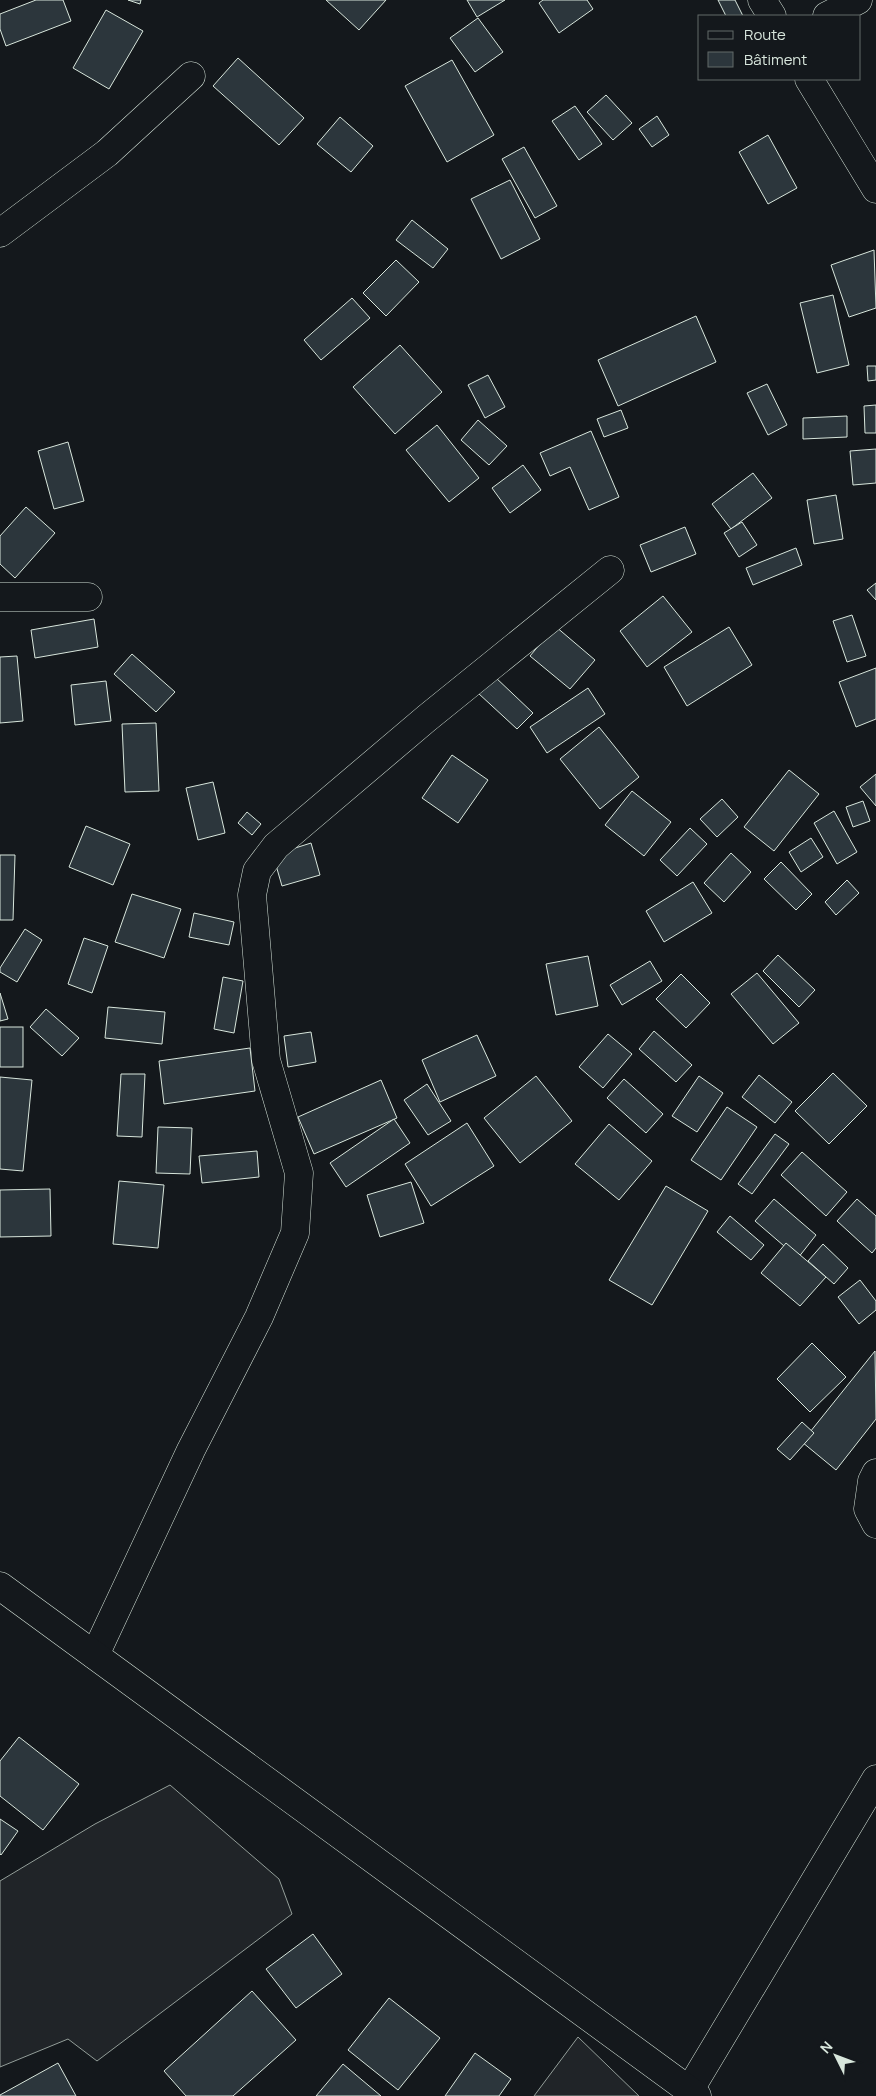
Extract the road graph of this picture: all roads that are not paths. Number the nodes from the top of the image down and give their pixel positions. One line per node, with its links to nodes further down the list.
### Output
1 (762, 0): 3 (street)
2 (858, 0): 4 (street)
3 (771, 15)
4 (829, 15)
5 (191, 76): 8 (street)
6 (810, 80): 7 (street)
7 (876, 189)
8 (0, 234)
9 (610, 570): 15 (street)
10 (0, 597): 11 (street)
11 (88, 597)
12 (876, 1473): 13 (street)
13 (876, 1524)
14 (0, 1586): 15 (street)
15 (95, 1655): 17 (street)
16 (876, 1779): 17 (street)
17 (693, 2093)

